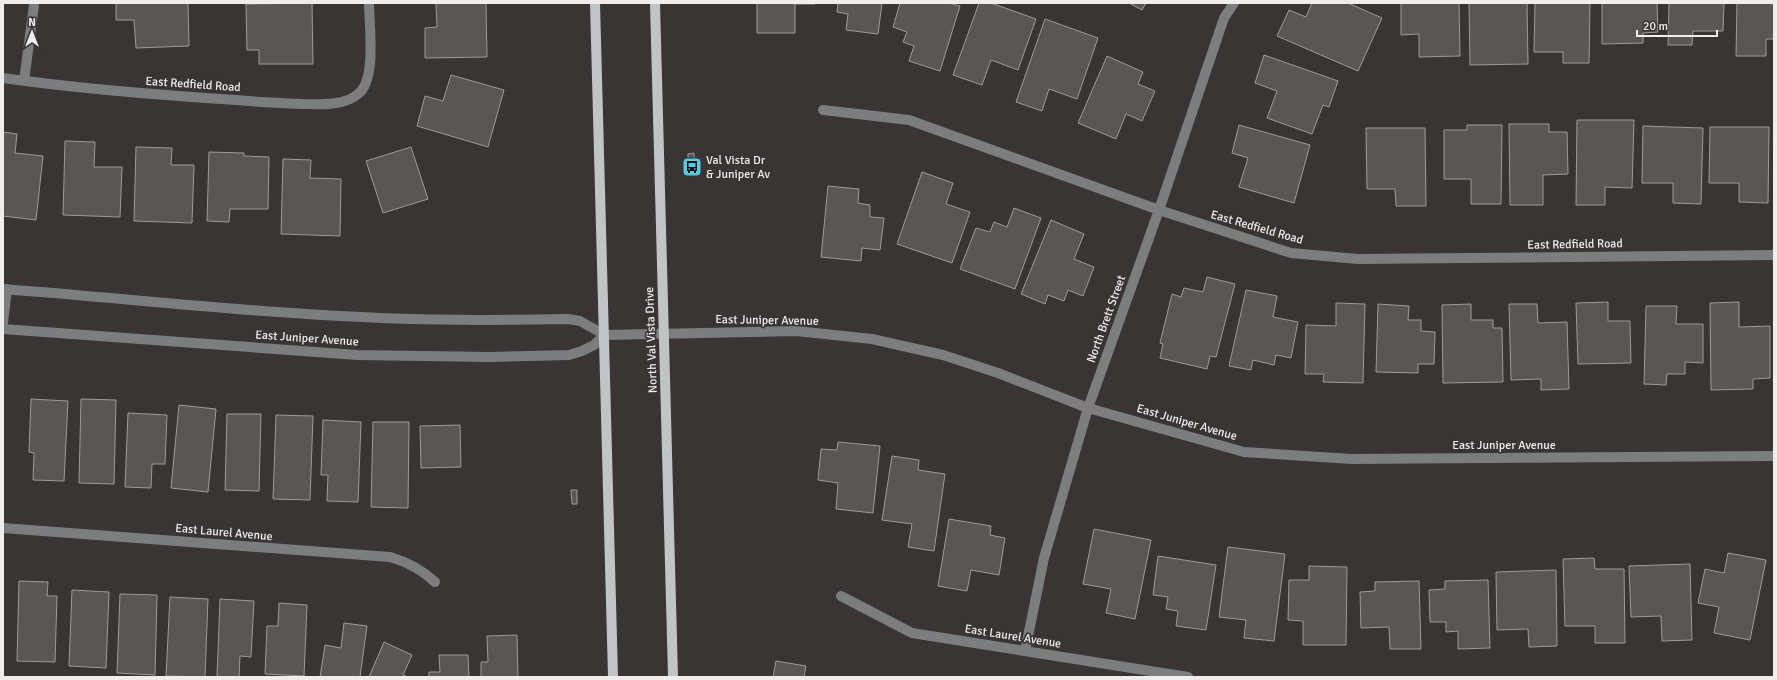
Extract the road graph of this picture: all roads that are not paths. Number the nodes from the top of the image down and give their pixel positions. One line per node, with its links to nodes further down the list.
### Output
1 (369, 3): 7 (street, East Redfield Road)
2 (595, 3): 15 (main road)
3 (655, 3): 14 (main road, North Val Vista Drive)
4 (1234, 3): 9 (street, North Brett Street)
5 (34, 5): 7 (street)
6 (3, 78): 7 (street, East Redfield Road)
7 (24, 81)
8 (823, 110): 9 (street, East Redfield Road)
9 (1159, 210): 10 (street, East Redfield Road); 16 (street, North Brett Street)
10 (1774, 255)
11 (5, 289): 12 (street); 15 (street, East Juniper Avenue)
12 (3, 323)
13 (3, 329): 15 (street, East Juniper Avenue)
14 (664, 334): 15 (street, East Juniper Avenue); 16 (street, East Juniper Avenue); 23 (main road, North Val Vista Drive)
15 (605, 335): 22 (main road)
16 (1088, 408): 17 (street, East Juniper Avenue); 21 (street, North Brett Street)
17 (1774, 456)
18 (3, 528): 19 (street, East Laurel Avenue)
19 (435, 582)
20 (841, 596): 21 (street, East Laurel Avenue)
21 (1025, 651): 24 (street, East Laurel Avenue)
22 (613, 677)
23 (673, 677)
24 (1188, 677)

